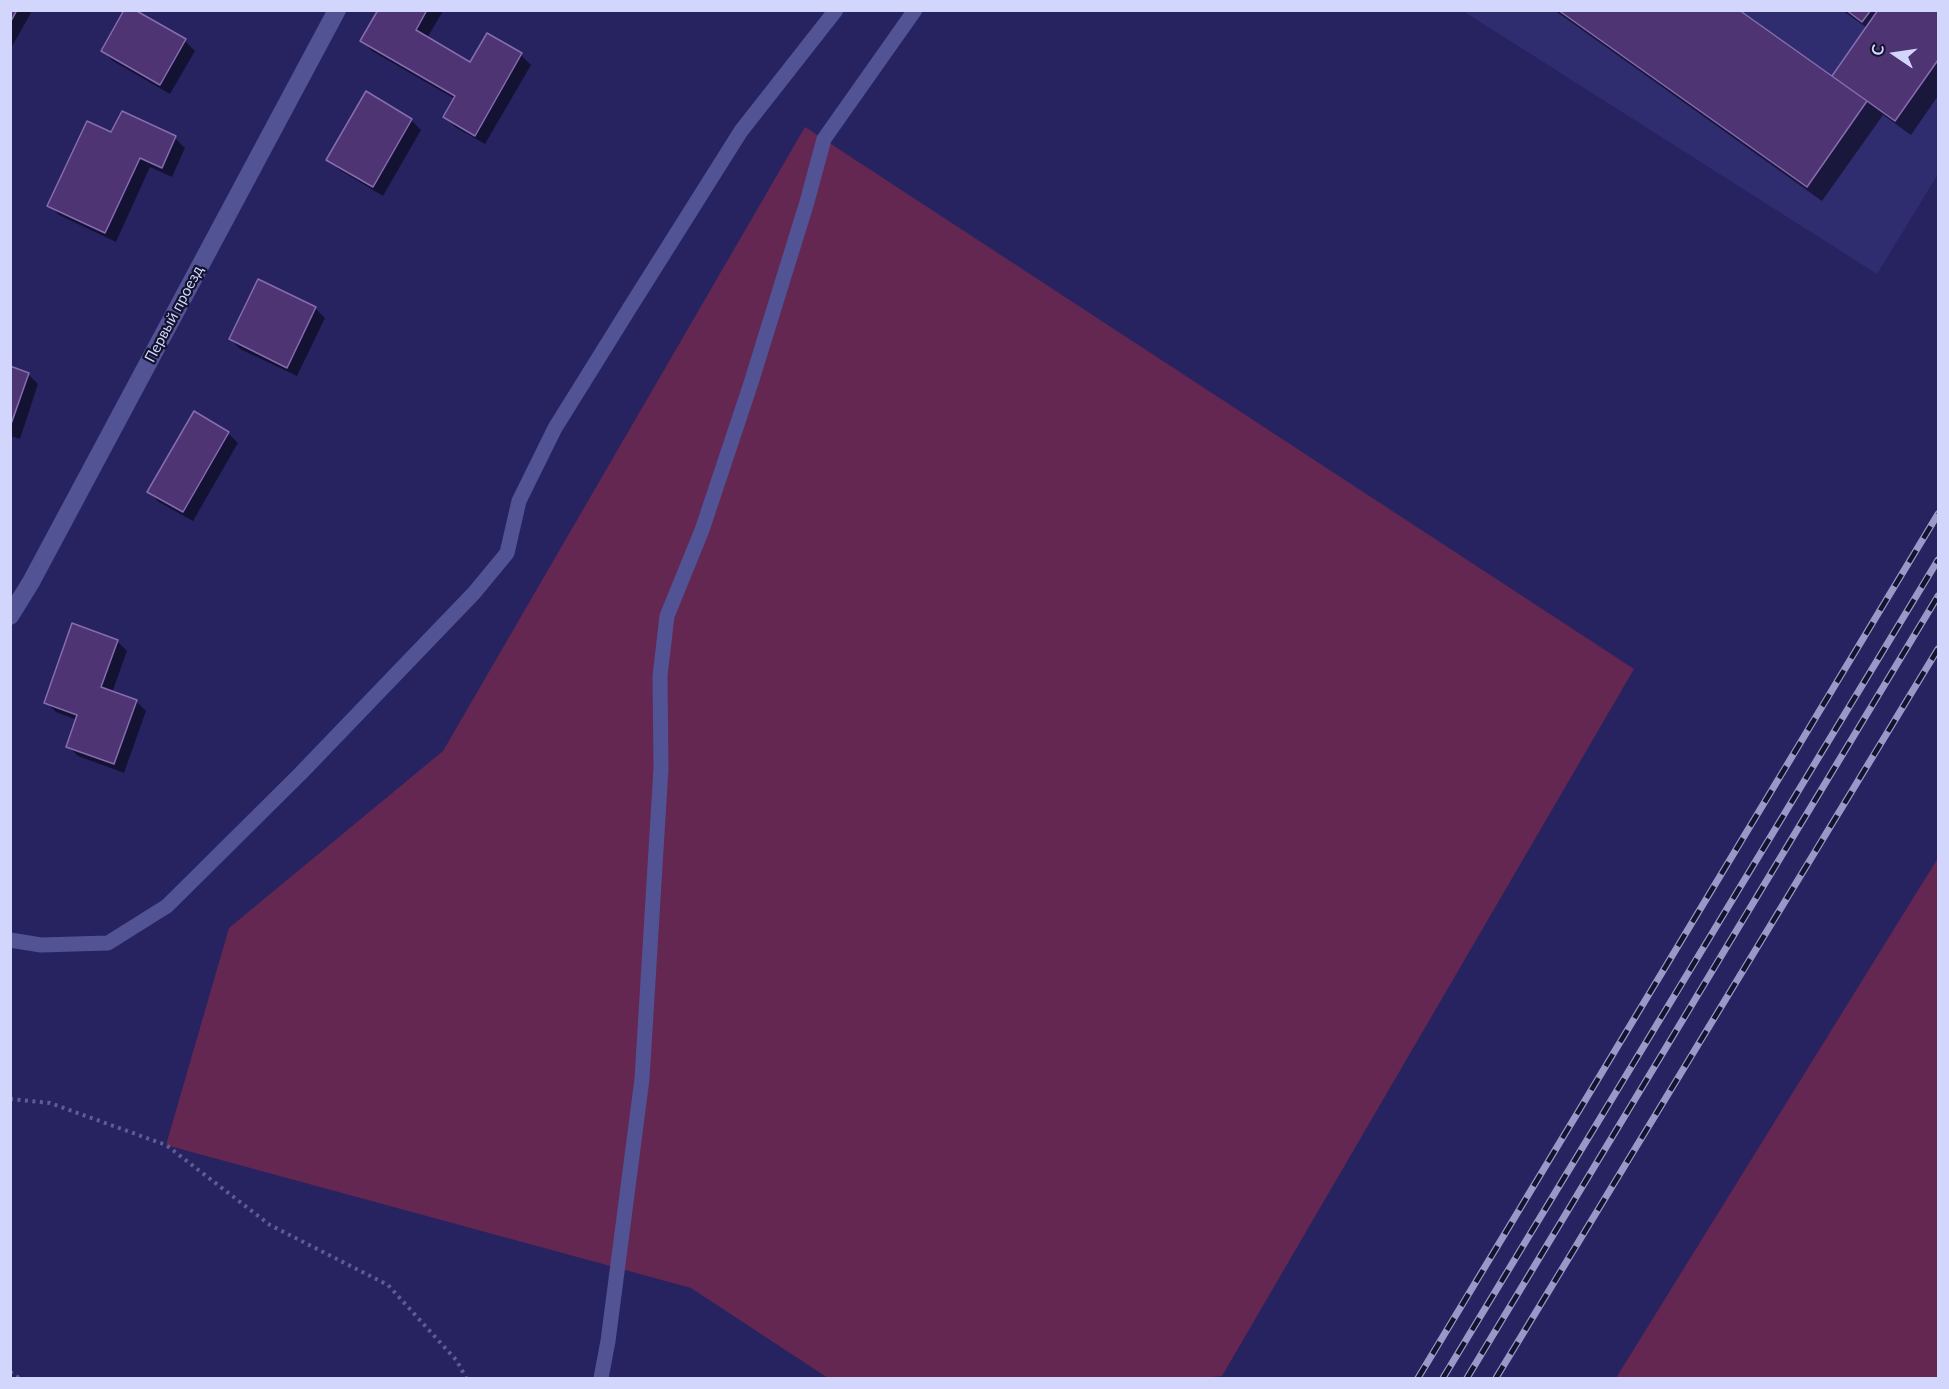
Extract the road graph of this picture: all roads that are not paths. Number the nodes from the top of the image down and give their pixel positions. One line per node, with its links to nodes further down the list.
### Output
1 (337, 10): 4 (street, Первый проезд)
2 (836, 10): 5 (lane)
3 (915, 10): 6 (lane)
4 (10, 616)
5 (10, 940)
6 (601, 1378)

